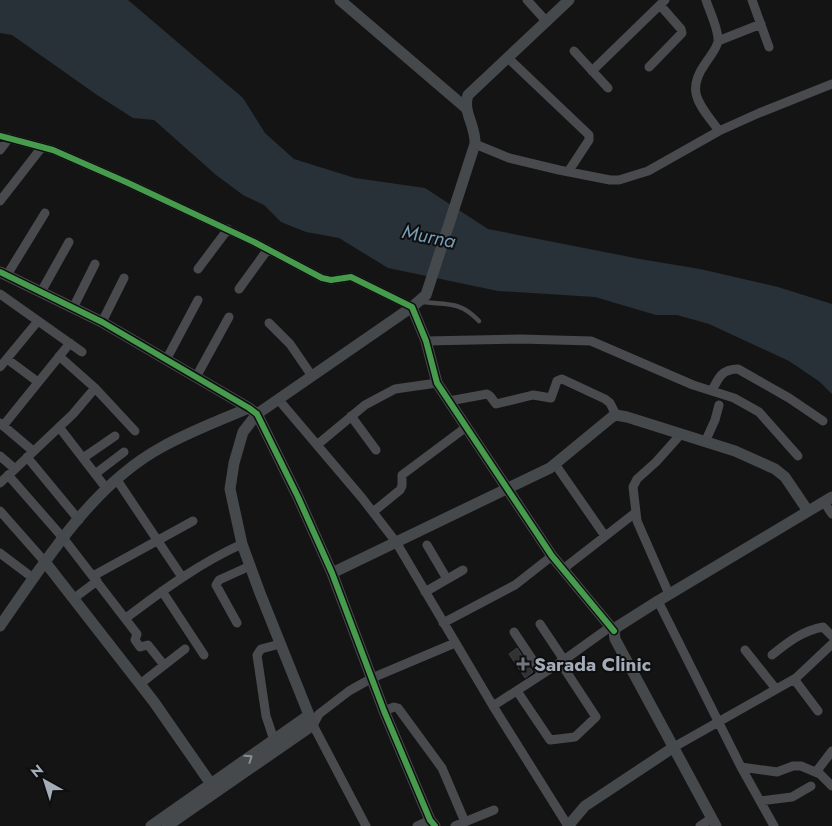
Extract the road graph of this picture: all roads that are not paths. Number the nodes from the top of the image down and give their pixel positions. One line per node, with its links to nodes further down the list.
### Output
1 (340, 0): 17 (street)
2 (527, 0): 7 (street)
3 (569, 0): 7 (street)
4 (706, 0): 9 (street)
5 (752, 0): 8 (street)
6 (662, 2): 13 (street); 14 (street)
7 (547, 22): 12 (street)
8 (761, 24): 9 (street); 10 (street)
9 (718, 41): 18 (street)
10 (769, 47)
11 (574, 51): 14 (street)
12 (507, 58): 17 (street); 23 (street)
13 (649, 67)
14 (592, 71): 16 (street)
15 (832, 84): 18 (street)
16 (608, 88)
17 (466, 108): 20 (street)
18 (719, 131): 23 (street)
19 (4, 137): 21 (street); 22 (street)
20 (475, 144): 23 (street); 37 (street)
21 (42, 147): 24 (street); 26 (street)
22 (0, 150)
23 (568, 172)
24 (0, 201)
25 (44, 213): 31 (street)
26 (228, 229): 28 (street); 30 (street)
27 (69, 242): 34 (street)
28 (268, 249): 33 (street); 37 (street)
29 (96, 264): 38 (street)
30 (198, 269)
31 (4, 273): 34 (street)
32 (124, 278): 42 (street)
33 (239, 289)
34 (41, 292): 38 (street)
35 (0, 294): 40 (street)
36 (198, 300): 49 (street)
37 (419, 301): 41 (lane); 44 (street); 51 (street)
38 (72, 308): 42 (street)
39 (229, 316): 52 (street)
40 (38, 321): 45 (street); 48 (street)
41 (479, 321)
42 (102, 322): 49 (street)
43 (269, 323): 51 (street)
44 (426, 342): 54 (street); 56 (street)
45 (70, 343): 46 (street); 47 (street)
46 (82, 352)
47 (59, 356): 53 (street); 55 (street)
48 (7, 359): 50 (street); 53 (street)
49 (166, 360): 52 (street)
50 (0, 367)
51 (312, 376): 57 (street)
52 (196, 377): 60 (street)
53 (38, 382): 64 (street)
54 (437, 383): 58 (street); 62 (street)
55 (95, 388): 65 (street); 67 (street)
56 (712, 391): 63 (street); 76 (street)
57 (278, 399): 60 (street); 71 (street)
58 (448, 402): 61 (street); 66 (street)
59 (719, 405): 70 (street)
60 (253, 411): 81 (street); 97 (street); 105 (street)
61 (616, 415): 68 (street); 78 (street)
62 (351, 416): 71 (street); 72 (street)
63 (823, 422)
64 (1, 424): 74 (street)
65 (59, 427): 74 (street); 77 (street)
66 (466, 428): 84 (street); 88 (street)
67 (135, 431)
68 (681, 434): 70 (street); 89 (street)
69 (115, 436): 77 (street)
70 (704, 442): 87 (street)
71 (317, 445): 88 (street)
72 (376, 450)
73 (124, 452): 80 (street)
74 (30, 454): 79 (street); 91 (street)
75 (0, 456): 79 (street)
76 (798, 456)
77 (83, 458): 80 (street)
78 (555, 464): 84 (street); 93 (street)
79 (11, 472): 82 (street); 94 (street)
80 (95, 474): 83 (street)
81 (117, 480): 83 (street); 95 (street)
82 (0, 483)
83 (106, 488): 91 (street)
84 (505, 488): 96 (street); 100 (street)
85 (828, 499): 87 (street); 90 (street)
86 (0, 511): 101 (street)
87 (808, 511): 112 (street)
88 (373, 512): 96 (street)
89 (635, 513): 93 (street); 112 (street)
90 (832, 514)
91 (79, 520): 94 (street)
92 (193, 521): 95 (street)
93 (605, 536): 103 (street)
94 (64, 538): 101 (street); 108 (street)
95 (157, 540): 106 (street); 108 (street)
96 (396, 542): 105 (street); 111 (street)
97 (242, 544): 102 (street); 106 (street)
98 (427, 545): 109 (street)
99 (0, 553): 107 (street)
100 (552, 556): 103 (street); 117 (street)
101 (44, 562): 107 (street); 113 (street)
102 (250, 566): 116 (street); 124 (street)
103 (563, 569): 120 (street)
104 (463, 570): 109 (street)
105 (332, 573): 133 (street)
106 (182, 577): 110 (street)
107 (33, 578): 119 (street)
108 (95, 578): 113 (street); 115 (street)
109 (447, 579): 111 (street)
110 (162, 591): 115 (street); 128 (street)
111 (425, 592): 117 (street)
112 (670, 594): 114 (street)
113 (73, 598): 135 (street)
114 (658, 601): 120 (street); 142 (street)
115 (126, 618): 131 (street)
116 (237, 623)
117 (443, 623): 123 (street)
118 (540, 624): 130 (street)
119 (0, 626)
120 (612, 629): 130 (street); 144 (street)
121 (514, 632): 132 (street)
122 (832, 636): 129 (street)
123 (454, 643): 133 (street); 138 (street)
124 (280, 644): 141 (street); 143 (street)
125 (832, 644): 134 (street)
126 (185, 649): 131 (street)
127 (745, 650): 136 (street)
128 (204, 655)
129 (772, 655)
130 (562, 661): 132 (street); 137 (street)
131 (164, 666): 135 (street)
132 (542, 674): 137 (street)
133 (372, 678): 139 (street); 141 (street)
134 (794, 679): 136 (street); 140 (street)
135 (140, 684): 148 (street)
136 (776, 689): 142 (street)
137 (517, 691): 138 (street)
138 (493, 706): 161 (street)
139 (384, 711): 153 (street); 155 (street)
140 (818, 711)
141 (314, 718): 143 (street); 157 (street); 158 (street)
142 (718, 724): 144 (street); 146 (street)
143 (274, 740): 148 (street, one-way to 143)
144 (674, 748): 154 (street); 161 (street)
145 (832, 750): 147 (street)
146 (740, 767): 147 (street); 151 (street)
147 (816, 772): 150 (street)
148 (211, 784): 156 (street)
149 (811, 786): 151 (street)
150 (832, 786)
151 (760, 801): 163 (street)
152 (494, 810): 153 (street)
153 (465, 822): 160 (street)
154 (714, 822): 162 (street)
155 (432, 823): 159 (street)
156 (152, 826)
157 (167, 826)
158 (366, 826)
159 (417, 826)
160 (455, 826)
161 (568, 826)
162 (700, 826)
163 (774, 826)

